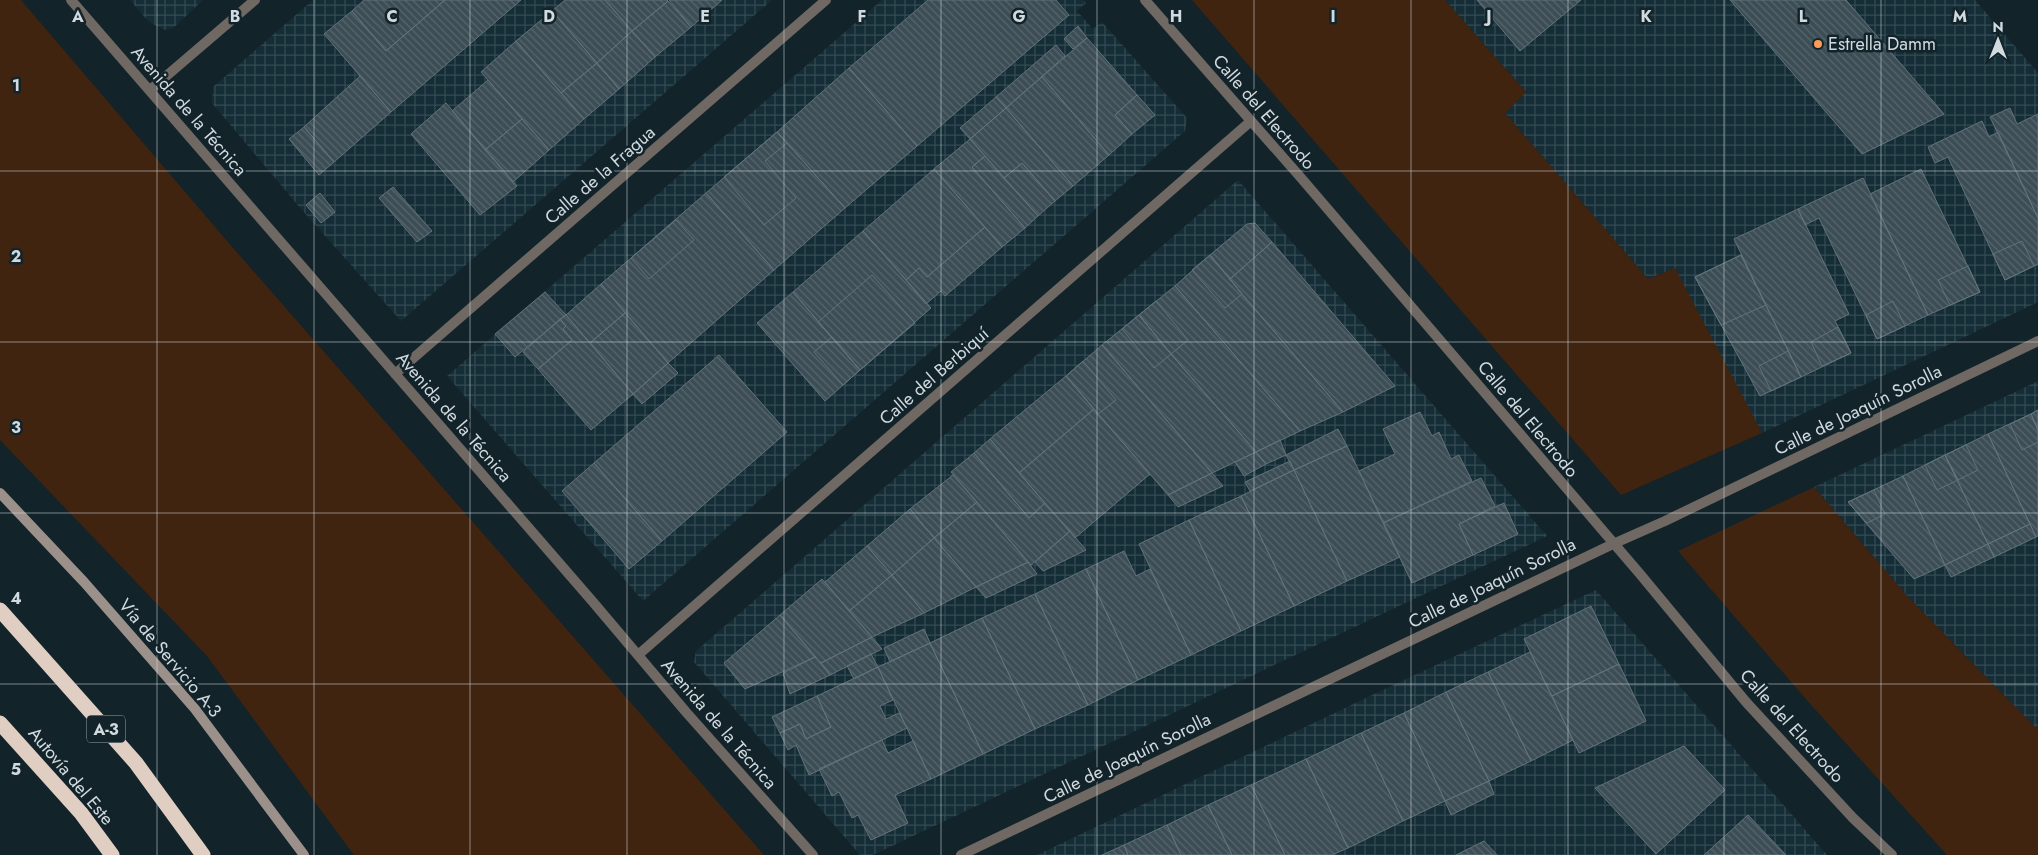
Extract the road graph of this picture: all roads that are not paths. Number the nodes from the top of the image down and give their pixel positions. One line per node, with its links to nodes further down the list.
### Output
1 (71, 0): 5 (street, Avenida de la Técnica)
2 (255, 0): 5 (street)
3 (826, 0): 8 (street, Calle de la Fragua)
4 (1145, 0): 6 (street, Calle del Electrodo)
5 (150, 90): 8 (street, Avenida de la Técnica)
6 (1251, 122): 10 (street, Calle del Electrodo); 12 (street, Calle del Berbiquí)
7 (2038, 342): 10 (street, Calle de Joaquín Sorolla)
8 (395, 374): 12 (street, Avenida de la Técnica)
9 (0, 493): 16 (main road, Vía de Servicio A-3)
10 (1613, 544): 18 (street, Calle de Joaquín Sorolla); 19 (street, Calle del Electrodo)
11 (0, 610): 15 (highway, A-3)
12 (638, 655): 17 (street, Avenida de la Técnica)
13 (0, 723): 14 (highway, Autovía del Este)
14 (112, 855)
15 (203, 855)
16 (304, 855)
17 (813, 855)
18 (961, 855)
19 (1892, 855)

